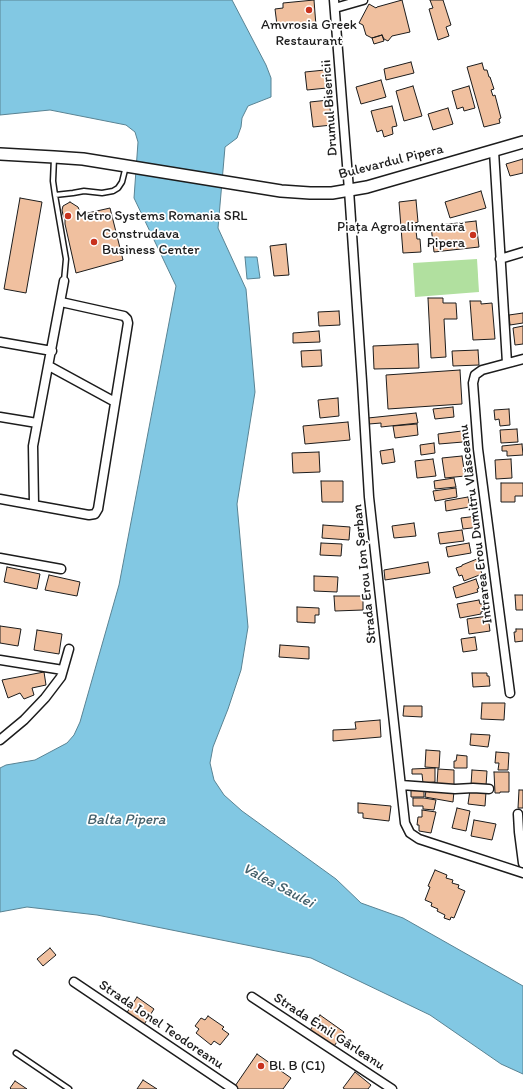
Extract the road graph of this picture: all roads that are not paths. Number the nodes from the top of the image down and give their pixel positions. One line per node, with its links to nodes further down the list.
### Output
1 (363, 0): 2 (street)
2 (335, 4): 8 (street, Drumul Bisericii)
3 (523, 142): 4 (main road, Bulevardul Pipera)
4 (494, 150): 8 (main road, Bulevardul Pipera); 11 (street)
5 (0, 154): 6 (main road)
6 (54, 156): 7 (main road); 9 (lane)
7 (130, 167): 8 (main road, Bulevardul Pipera); 9 (lane)
8 (349, 190): 31 (street, Strada Erou Ion Șerban)
9 (55, 195): 12 (lane)
10 (523, 252): 11 (street)
11 (500, 258): 17 (street)
12 (64, 281): 13 (street)
13 (61, 302): 15 (street); 19 (street)
14 (0, 342): 15 (street)
15 (52, 351): 18 (street)
16 (523, 359): 17 (street)
17 (507, 363): 29 (street, Intrarea Erou Dumitru Vlăsceanu)
18 (49, 366): 19 (street); 21 (street)
19 (115, 402): 23 (street)
20 (0, 417): 21 (street)
21 (37, 423): 23 (street)
22 (0, 499): 23 (street)
23 (34, 504)
24 (0, 558): 25 (street)
25 (61, 569)
26 (69, 649): 28 (street)
27 (0, 660): 28 (street)
28 (63, 670): 30 (street)
29 (510, 692)
30 (0, 740)
31 (401, 785): 32 (street); 35 (street, Strada Erou Ion Șerban)
32 (489, 789)
33 (518, 814): 34 (street)
34 (523, 863)
35 (523, 873)
36 (74, 982): 40 (street, Strada Ionel Teodoreanu)
37 (252, 997): 41 (street, Strada Emil Gârleanu)
38 (16, 1053): 39 (lane)
39 (69, 1089)
40 (233, 1089)
41 (392, 1089)

